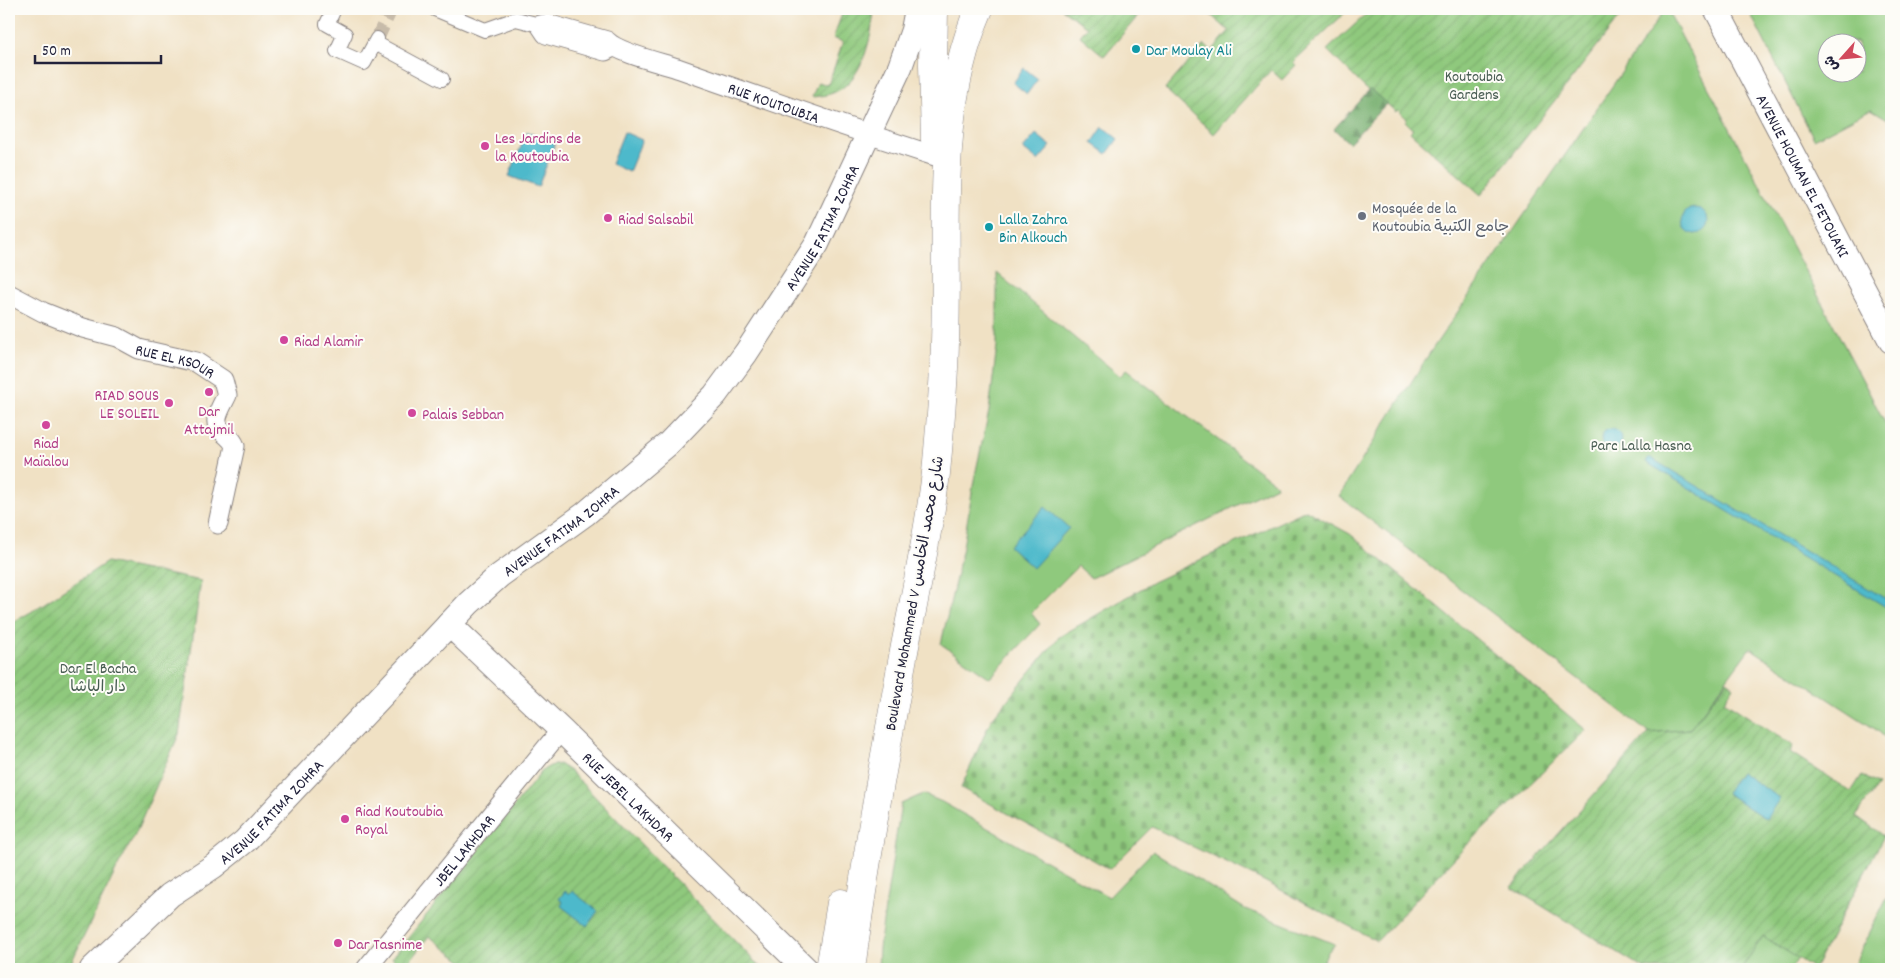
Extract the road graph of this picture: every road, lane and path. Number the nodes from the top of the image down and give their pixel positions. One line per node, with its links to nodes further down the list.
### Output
1 (334, 9): 8 (street)
2 (435, 9): 7 (street, RUE KOUTOUBIA)
3 (917, 9): 9 (street, AVENUE FATIMA ZOHRA)
4 (934, 9): 10 (main road, Boulevard Mohammed V شارع محمد الخامس)
5 (979, 9): 20 (main road, Boulevard Mohammed V شارع محمد الخامس)
6 (1716, 9): 12 (street, AVENUE HOUMAN EL FETOUAKI)
7 (540, 25): 9 (street, RUE KOUTOUBIA)
8 (442, 78)
9 (867, 135): 10 (street, RUE KOUTOUBIA); 14 (street, AVENUE FATIMA ZOHRA)
10 (935, 156): 19 (main road, Boulevard Mohammed V شارع محمد الخامس)
11 (9, 294): 13 (street, RUE EL KSOUR)
12 (1891, 341)
13 (218, 524)
14 (448, 624): 15 (street, RUE JEBEL LAKHDAR); 16 (street, AVENUE FATIMA ZOHRA)
15 (561, 730): 17 (street, JBEL LAKHDAR); 18 (street, RUE JEBEL LAKHDAR)
16 (92, 969)
17 (366, 969)
18 (806, 969)
19 (830, 969)
20 (851, 969)

